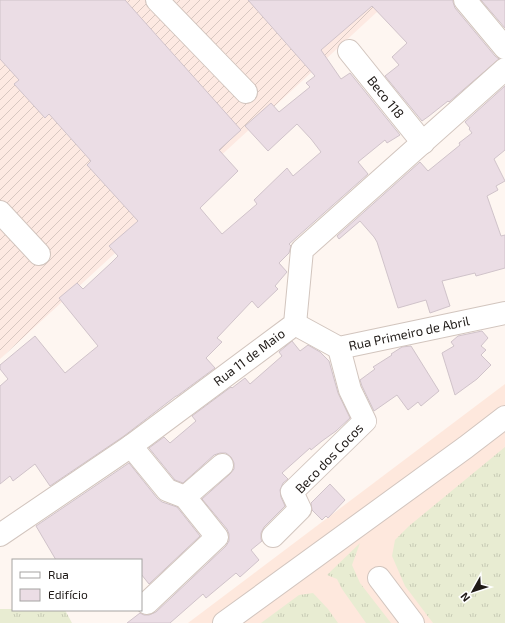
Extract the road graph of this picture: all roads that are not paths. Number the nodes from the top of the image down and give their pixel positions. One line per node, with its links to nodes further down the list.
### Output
1 (157, 0): 6 (lane)
2 (465, 0): 3 (lane)
3 (505, 48)
4 (349, 51): 7 (lane, Beco 118)
5 (505, 69): 7 (lane, Rua 11 de Maio)
6 (246, 92)
7 (423, 142): 11 (lane, Rua 11 de Maio)
8 (0, 212): 9 (lane)
9 (39, 254)
10 (505, 313): 12 (lane, Rua Primeiro de Abril)
11 (295, 324): 12 (lane, Rua Primeiro de Abril); 14 (lane, Rua 11 de Maio)
12 (339, 348): 18 (lane, Beco dos Cocos)
13 (505, 417): 21 (lane)
14 (131, 446): 16 (lane); 17 (lane, Rua 11 de Maio)
15 (222, 465): 16 (lane)
16 (185, 497): 20 (lane)
17 (0, 535)
18 (273, 536)
19 (379, 578): 22 (lane)
20 (147, 603)
21 (224, 623)
22 (413, 623)

